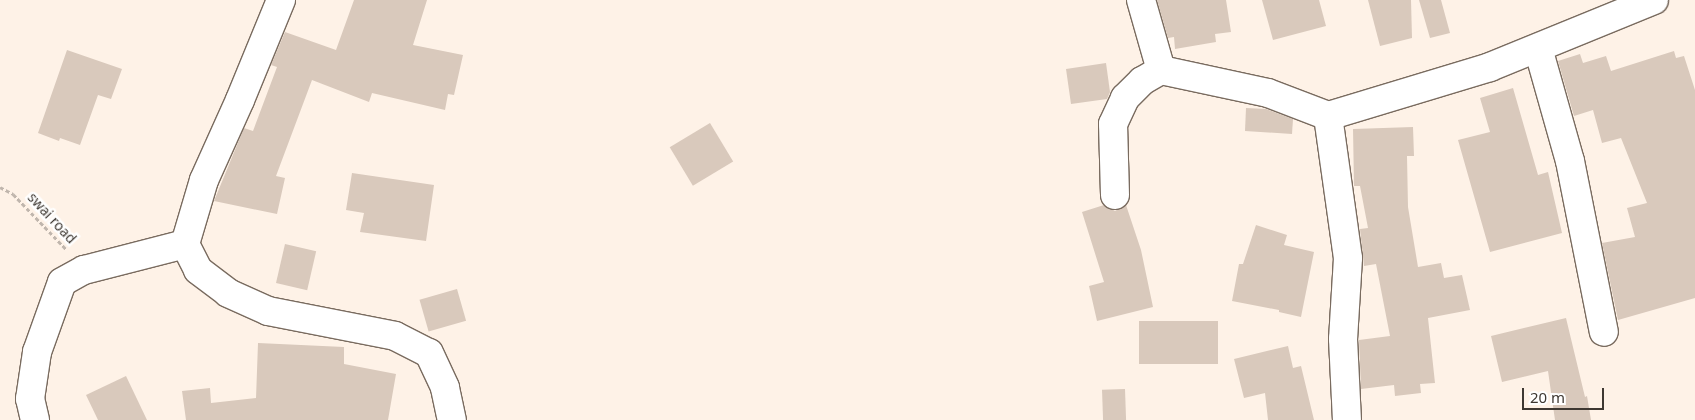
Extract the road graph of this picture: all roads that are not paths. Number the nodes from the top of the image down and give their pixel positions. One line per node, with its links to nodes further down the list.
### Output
1 (281, 0): 8 (street)
2 (1141, 0): 5 (street)
3 (1654, 0): 4 (street)
4 (1538, 48): 6 (street); 9 (street)
5 (1161, 70): 6 (street); 7 (street)
6 (1328, 116): 12 (street)
7 (1115, 195)
8 (186, 244): 10 (street); 11 (street)
9 (1604, 332)
10 (35, 420)
11 (452, 420)
12 (1347, 420)

